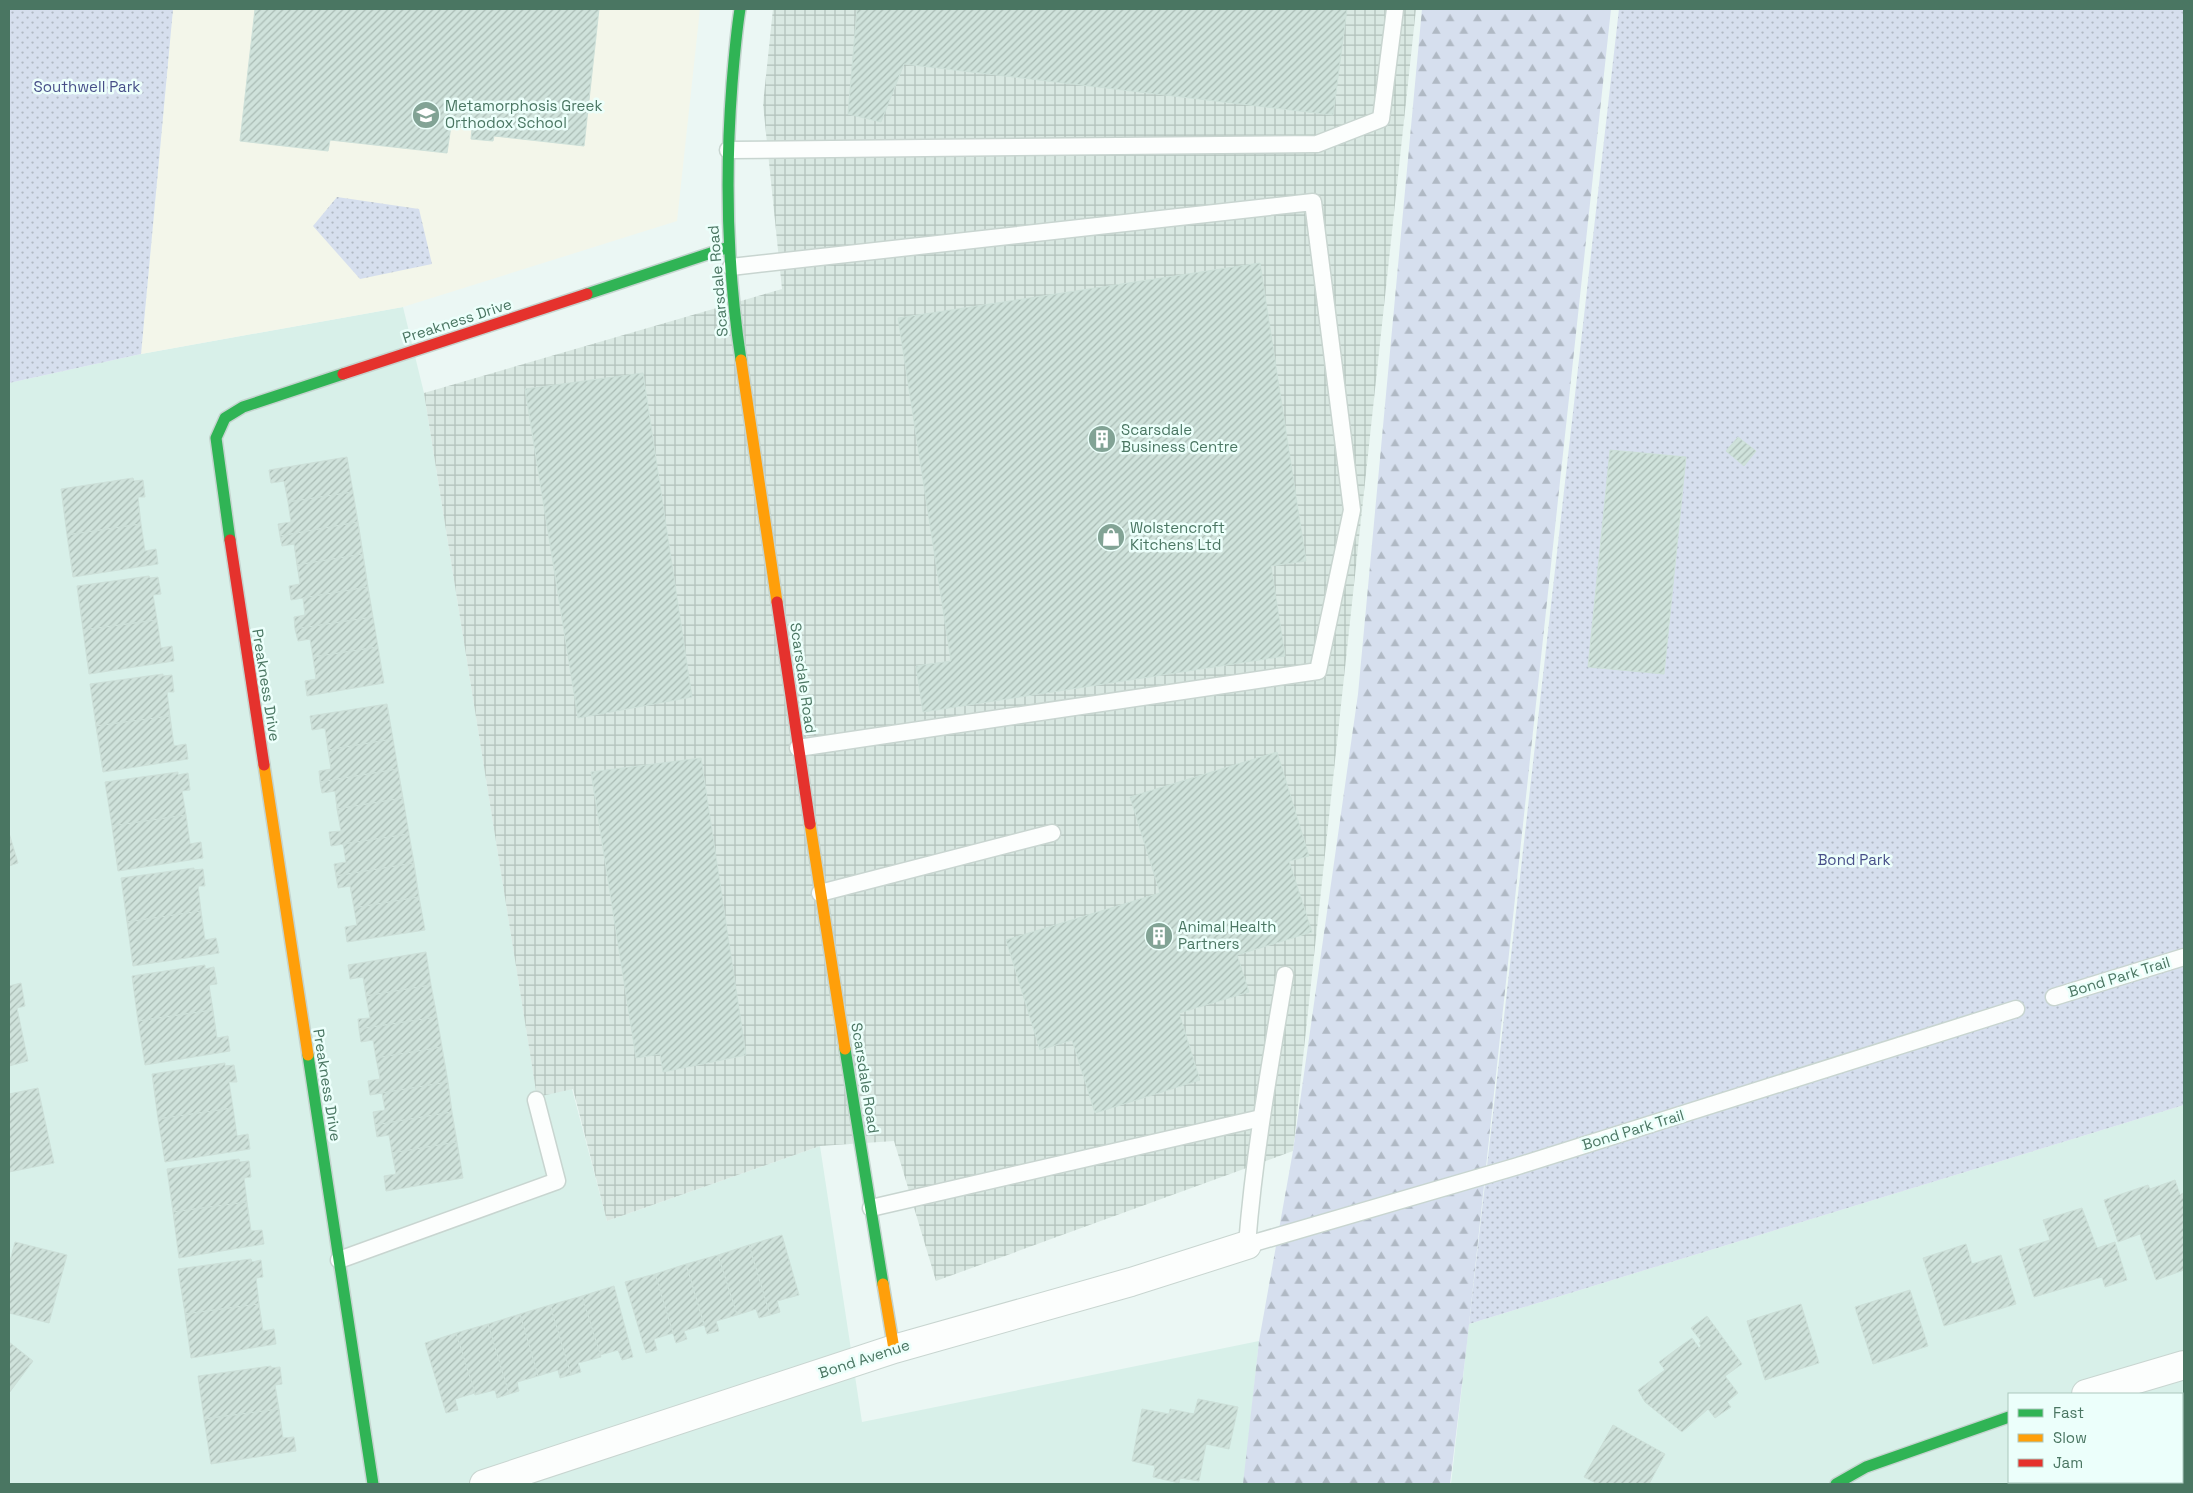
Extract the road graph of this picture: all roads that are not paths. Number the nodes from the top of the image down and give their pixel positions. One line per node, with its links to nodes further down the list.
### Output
1 (740, 9): 3 (street, Scarsdale Road)
2 (1395, 9): 3 (lane)
3 (728, 150): 4 (street, Scarsdale Road)
4 (729, 247): 5 (street, Scarsdale Road); 17 (street, Preakness Drive)
5 (731, 267): 6 (street, Scarsdale Road); 6 (lane)
6 (798, 748): 8 (street, Scarsdale Road)
7 (1052, 833): 8 (lane)
8 (820, 893): 15 (street, Scarsdale Road)
9 (2184, 957): 11 (lane, Bond Park Trail)
10 (1285, 975): 14 (lane)
11 (2054, 998)
12 (2016, 1009): 16 (lane, Bond Park Trail)
13 (536, 1100): 17 (lane)
14 (1261, 1118): 15 (lane); 16 (lane)
15 (871, 1208): 18 (street, Scarsdale Road)
16 (1247, 1245): 18 (street, Bond Avenue)
17 (339, 1260): 22 (street, Preakness Drive)
18 (894, 1349): 23 (street, Bond Avenue)
19 (2184, 1364): 20 (street)
20 (2089, 1393)
21 (2008, 1417): 24 (street)
22 (373, 1484)
23 (484, 1484)
24 (1836, 1484)

